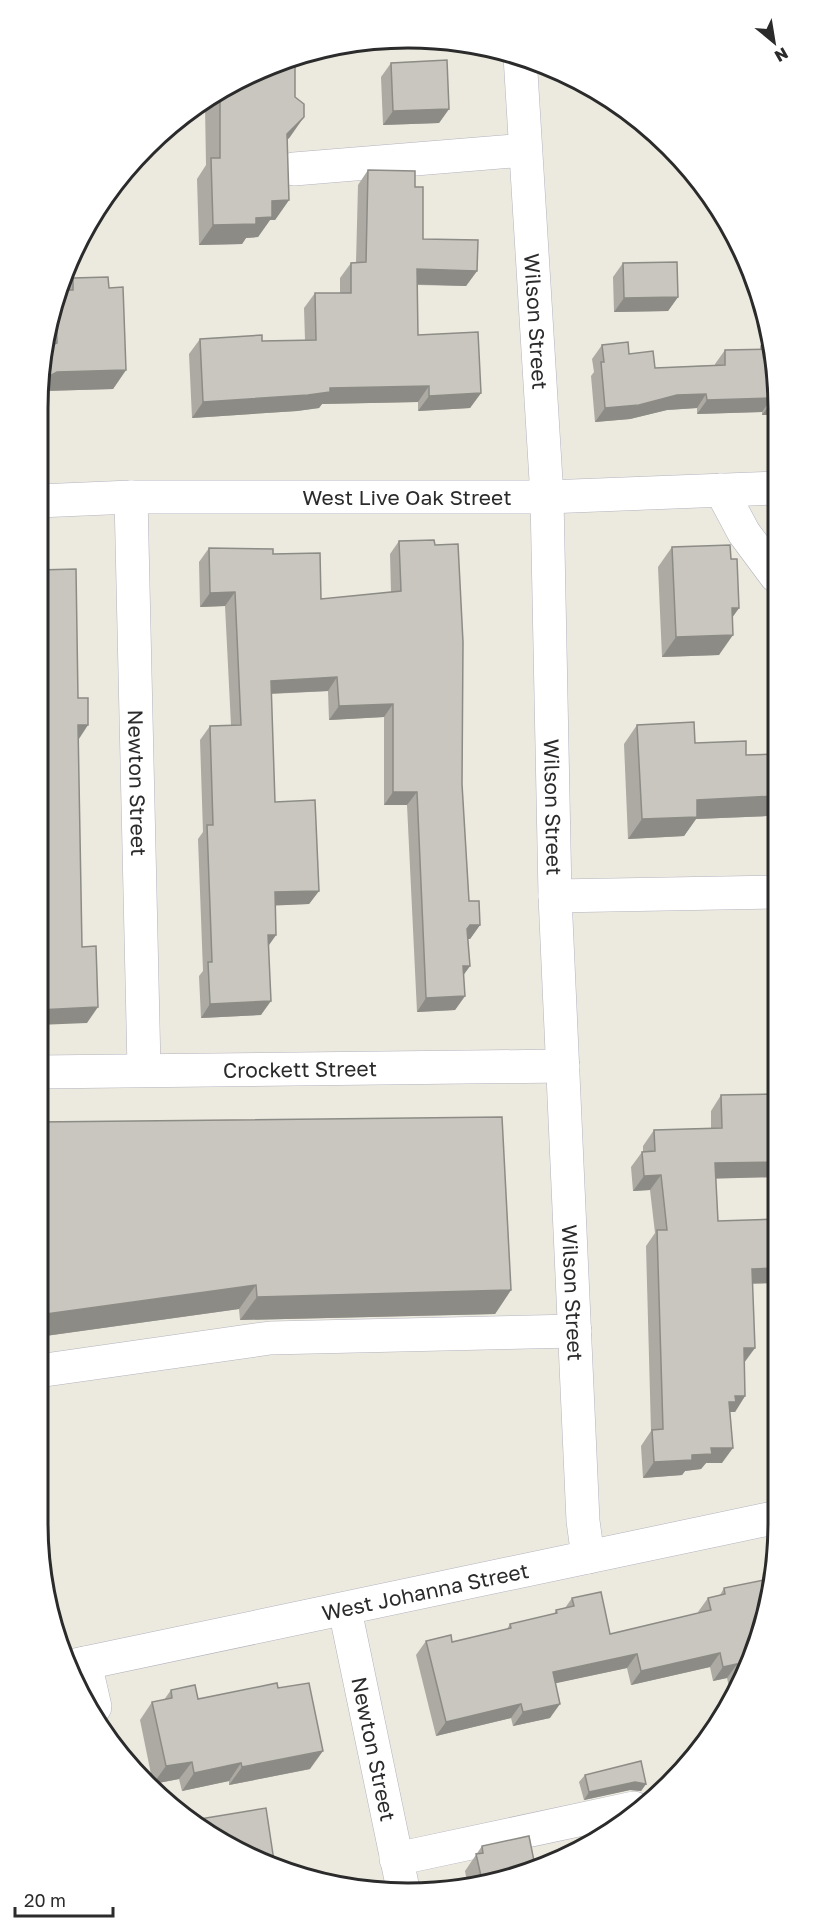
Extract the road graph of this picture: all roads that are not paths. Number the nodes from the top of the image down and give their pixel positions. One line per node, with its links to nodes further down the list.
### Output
1 (521, 66): 2 (street, Wilson Street)
2 (525, 150): 3 (street); 7 (street, Wilson Street)
3 (294, 169)
4 (768, 488): 5 (street, West Live Oak Street)
5 (721, 490): 7 (street, West Live Oak Street); 9 (street)
6 (131, 497): 7 (street, West Live Oak Street); 8 (street, West Live Oak Street); 13 (street, Newton Street)
7 (547, 497): 11 (street, Wilson Street)
8 (48, 501)
9 (768, 565)
10 (768, 892): 11 (street)
11 (555, 896): 12 (street, Wilson Street)
12 (563, 1066): 13 (street, Crockett Street); 15 (street, Wilson Street)
13 (144, 1068): 14 (street, Crockett Street)
14 (48, 1072)
15 (575, 1331): 16 (street); 18 (street, Wilson Street)
16 (48, 1370)
17 (768, 1519): 18 (street, West Johanna Street)
18 (588, 1557): 19 (street, West Johanna Street)
19 (345, 1610): 20 (street, West Johanna Street); 23 (street, Newton Street)
20 (78, 1664): 21 (street)
21 (85, 1683)
22 (625, 1811): 23 (street)
23 (399, 1874)

